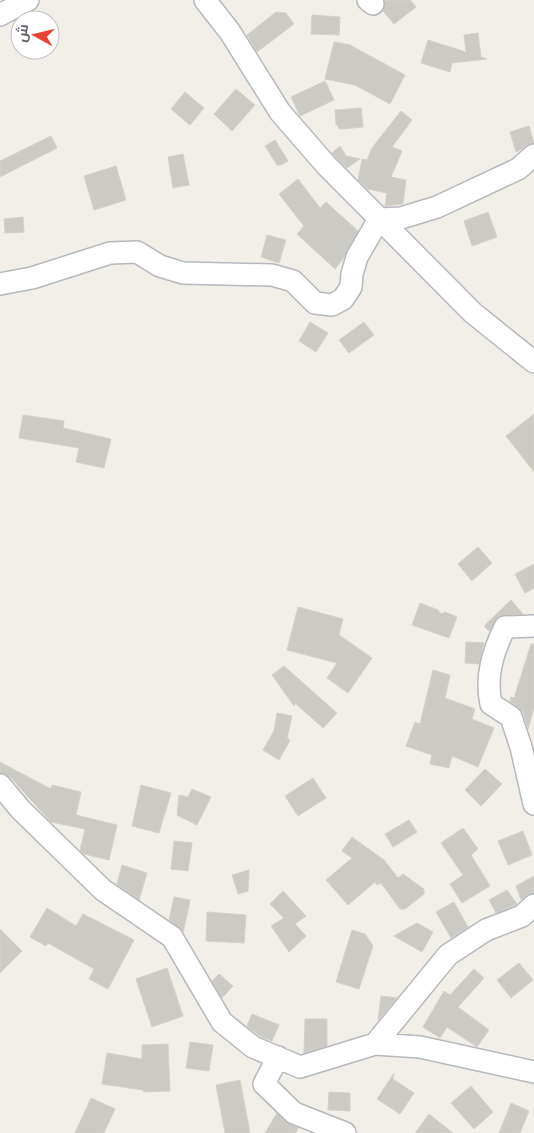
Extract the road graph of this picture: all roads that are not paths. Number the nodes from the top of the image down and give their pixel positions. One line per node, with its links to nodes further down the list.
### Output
1 (28, 0): 3 (street)
2 (205, 0): 5 (street)
3 (0, 15)
4 (534, 155): 5 (street)
5 (379, 219): 6 (street); 7 (street)
6 (0, 284)
7 (534, 362)
8 (534, 626): 10 (street)
9 (0, 785): 13 (street)
10 (534, 804)
11 (534, 905): 12 (street)
12 (375, 1044): 13 (street); 14 (street)
13 (278, 1057): 15 (street)
14 (534, 1072)
15 (345, 1133)

